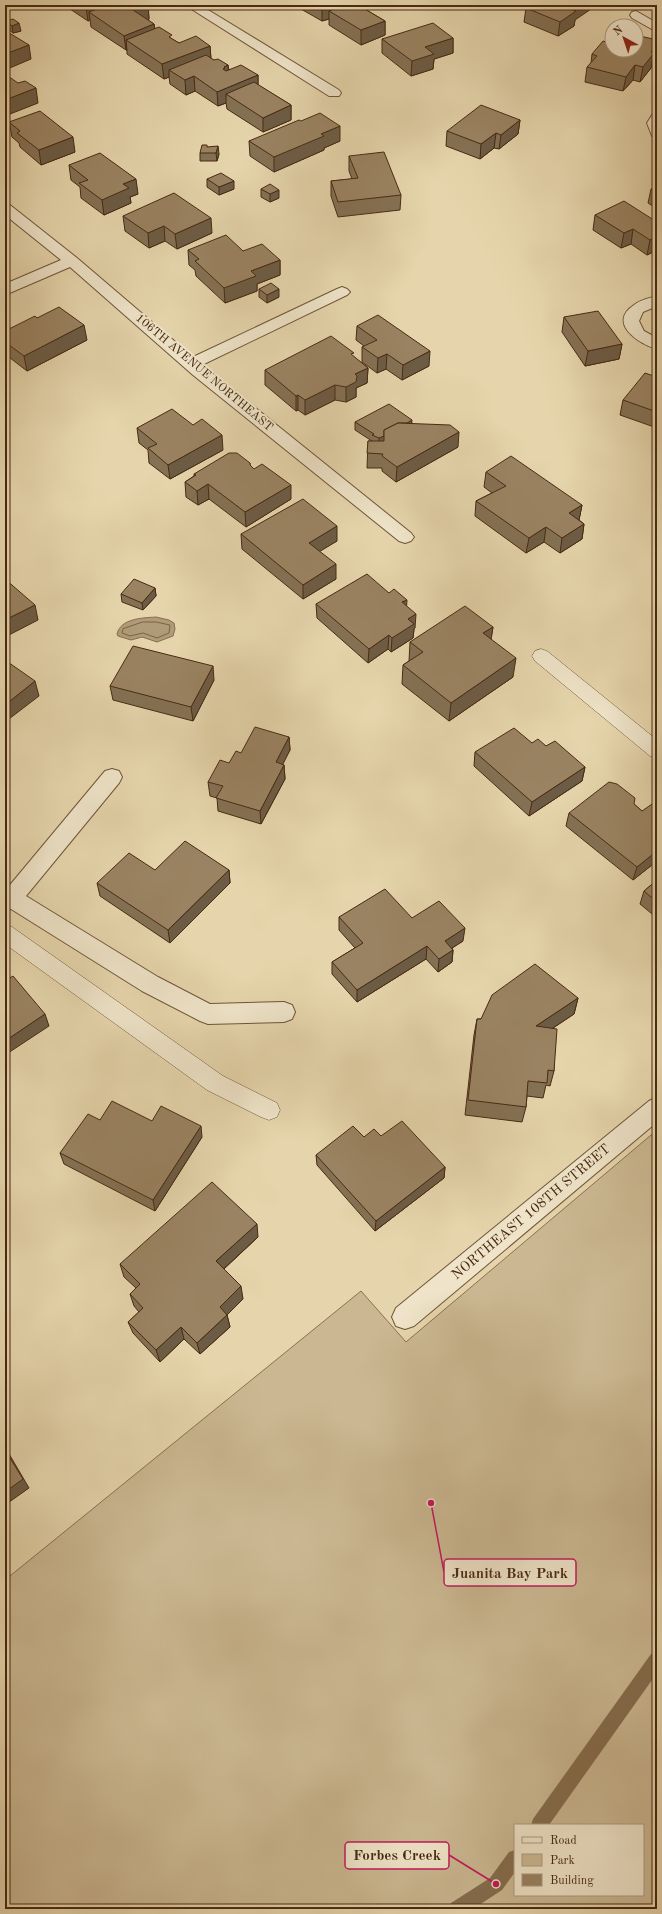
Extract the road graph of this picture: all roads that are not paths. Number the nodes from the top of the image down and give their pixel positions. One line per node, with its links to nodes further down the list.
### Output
1 (192, 5): 4 (street)
2 (636, 15): 3 (street)
3 (657, 28)
4 (334, 93)
5 (657, 118): 6 (street)
6 (657, 133)
7 (5, 208): 8 (street, 106TH AVENUE NORTHEAST)
8 (72, 261): 9 (street); 13 (street, 106TH AVENUE NORTHEAST)
9 (5, 290)
10 (342, 292): 13 (street)
11 (657, 301): 12 (street)
12 (657, 344)
13 (191, 364): 14 (street, 106TH AVENUE NORTHEAST)
14 (404, 537)
15 (541, 656): 16 (lane)
16 (657, 751)
17 (112, 777): 18 (street)
18 (8, 900): 20 (street)
19 (5, 933): 22 (lane)
20 (284, 1012)
21 (657, 1108): 23 (street, NORTHEAST 108TH STREET)
22 (269, 1110)
23 (405, 1317)

